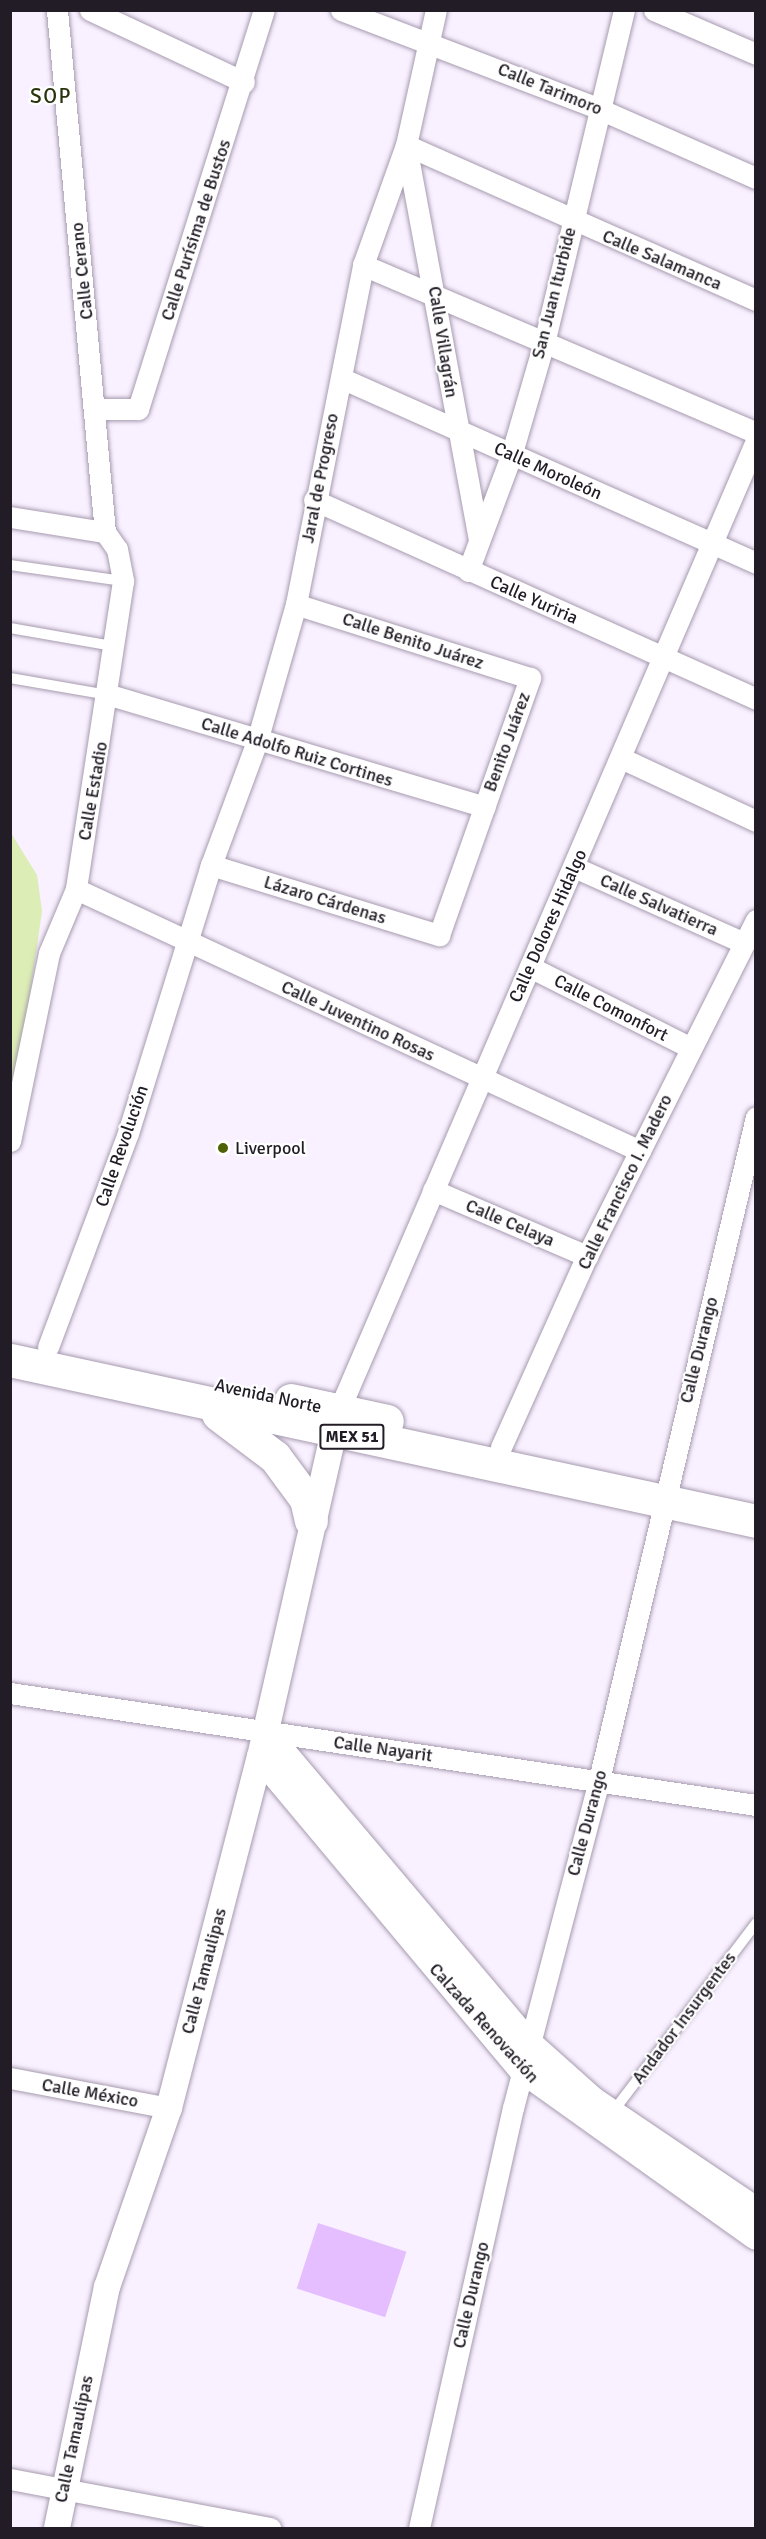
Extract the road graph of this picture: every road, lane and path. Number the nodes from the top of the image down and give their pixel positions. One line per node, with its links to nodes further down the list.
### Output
1 (57, 10): 20 (street, Calle Cerano)
2 (90, 10): 10 (street)
3 (264, 10): 10 (street, Calle Purísima de Bustos)
4 (341, 10): 8 (street, Calle Tarimoro)
5 (435, 10): 8 (street, Jaral de Progreso)
6 (624, 10): 11 (street, San Juan Iturbide)
7 (654, 10): 9 (street)
8 (428, 40): 11 (street, Calle Tarimoro); 12 (street, Jaral de Progreso)
9 (756, 54)
10 (244, 82): 20 (street, Calle Purísima de Bustos)
11 (597, 108): 13 (street, Calle Tarimoro); 14 (street, San Juan Iturbide)
12 (406, 145): 14 (street, Calle Salamanca); 15 (street, Jaral de Progreso); 16 (street, Calle Villagrán)
13 (756, 178)
14 (572, 221): 17 (street, Calle Salamanca); 18 (street, San Juan Iturbide)
15 (363, 264): 16 (street); 19 (street, Jaral de Progreso)
16 (435, 293): 18 (street); 21 (street, Calle Villagrán)
17 (756, 300)
18 (544, 339): 22 (street); 24 (street, San Juan Iturbide)
19 (341, 378): 21 (street, Calle Moroleón); 25 (street, Jaral de Progreso)
20 (96, 409): 27 (street, Calle Cerano)
21 (457, 431): 24 (street, Calle Moroleón); 28 (street, Calle Villagrán)
22 (756, 433)
23 (756, 441): 29 (street, Calle Dolores Hidalgo)
24 (511, 456): 28 (street, San Juan Iturbide); 29 (street, Calle Moroleón)
25 (314, 500): 32 (street, Calle Yuriria); 34 (street, Jaral de Progreso)
26 (10, 517): 27 (street)
27 (105, 532): 33 (street, Calle Estadio)
28 (479, 538): 32 (street, San Juan Iturbide)
29 (715, 543): 30 (street, Calle Moroleón); 37 (street, Calle Dolores Hidalgo)
30 (756, 563)
31 (10, 565): 33 (lane)
32 (468, 571): 37 (street, Calle Yuriria)
33 (123, 581): 36 (street, Calle Estadio)
34 (296, 604): 39 (street, Calle Benito Juárez); 42 (street, Jaral de Progreso)
35 (10, 628): 36 (lane)
36 (113, 646): 40 (street, Calle Estadio)
37 (665, 658): 41 (street, Calle Yuriria); 43 (street, Calle Dolores Hidalgo)
38 (10, 678): 40 (lane)
39 (530, 678): 44 (street, Benito Juárez)
40 (110, 695): 42 (street, Calle Adolfo Ruiz Cortines); 48 (street, Calle Estadio)
41 (756, 699)
42 (257, 741): 44 (street, Calle Adolfo Ruiz Cortines); 46 (street, Jaral de Progreso)
43 (621, 758): 45 (street); 47 (street, Calle Dolores Hidalgo)
44 (484, 807): 50 (street, Benito Juárez)
45 (756, 821)
46 (211, 865): 50 (street, Lázaro Cárdenas); 51 (street, Jaral de Progreso)
47 (574, 867): 52 (street, Calle Salvatierra); 53 (street, Calle Dolores Hidalgo)
48 (76, 889): 51 (street, Calle Juventino Rosas); 57 (street, Calle Estadio)
49 (756, 920): 52 (street, Calle Francisco I. Madero)
50 (440, 934)
51 (188, 942): 55 (street, Calle Juventino Rosas); 62 (street, Calle Revolución)
52 (744, 943): 54 (street, Calle Francisco I. Madero)
53 (530, 967): 54 (street, Calle Comonfort); 55 (street, Calle Dolores Hidalgo)
54 (691, 1048): 58 (street, Calle Francisco I. Madero)
55 (482, 1078): 58 (street, Calle Juventino Rosas); 59 (street, Calle Dolores Hidalgo)
56 (756, 1117): 68 (street, Calle Durango)
57 (10, 1141)
58 (640, 1151): 60 (street, Calle Francisco I. Madero)
59 (433, 1190): 60 (street, Calle Celaya); 66 (street, Calle Dolores Hidalgo)
60 (587, 1256): 67 (street, Calle Francisco I. Madero)
61 (10, 1340): 62 (main road, Avenida Norte / MEX 51)
62 (48, 1347): 63 (main road); 66 (main road, Avenida Norte / MEX 51)
63 (10, 1348)
64 (10, 1360): 65 (main road, Avenida Norte / MEX 51)
65 (189, 1400): 66 (main road, Avenida Norte / MEX 51); 70 (main road)
66 (337, 1422): 67 (main road, Avenida Norte / MEX 51); 68 (main road, Avenida Norte / MEX 51); 70 (street, Calle Tamaulipas)
67 (501, 1447): 68 (main road, Avenida Norte / MEX 51)
68 (666, 1489): 69 (main road, MEX 51); 71 (main road, MEX 51); 75 (street, Calle Durango)
69 (756, 1499)
70 (311, 1520): 73 (street, Calle Tamaulipas)
71 (756, 1521)
72 (10, 1693): 73 (street, Calle Nayarit)
73 (266, 1732): 74 (street, Calle Tamaulipas); 75 (street, Calle Nayarit); 78 (street, Calzada Renovación)
74 (260, 1757): 79 (street, Calzada Renovación); 81 (street, Calle Tamaulipas)
75 (599, 1780): 76 (street, Calle Nayarit); 78 (street, Calle Durango)
76 (756, 1805)
77 (756, 1923): 82 (lane, Andador Insurgentes)
78 (529, 2043): 79 (street, Calle Durango); 82 (street, Calzada Renovación)
79 (522, 2070): 84 (street, Calzada Renovación); 89 (street, Calle Durango)
80 (10, 2079): 81 (street, Calle México)
81 (169, 2108): 86 (street, Calle Tamaulipas)
82 (612, 2113): 83 (street, Calzada Renovación)
83 (756, 2210)
84 (756, 2237)
85 (10, 2479): 86 (street)
86 (62, 2488): 87 (street, Calle Tamaulipas); 88 (street)
87 (57, 2529)
88 (270, 2529)
89 (419, 2529)

